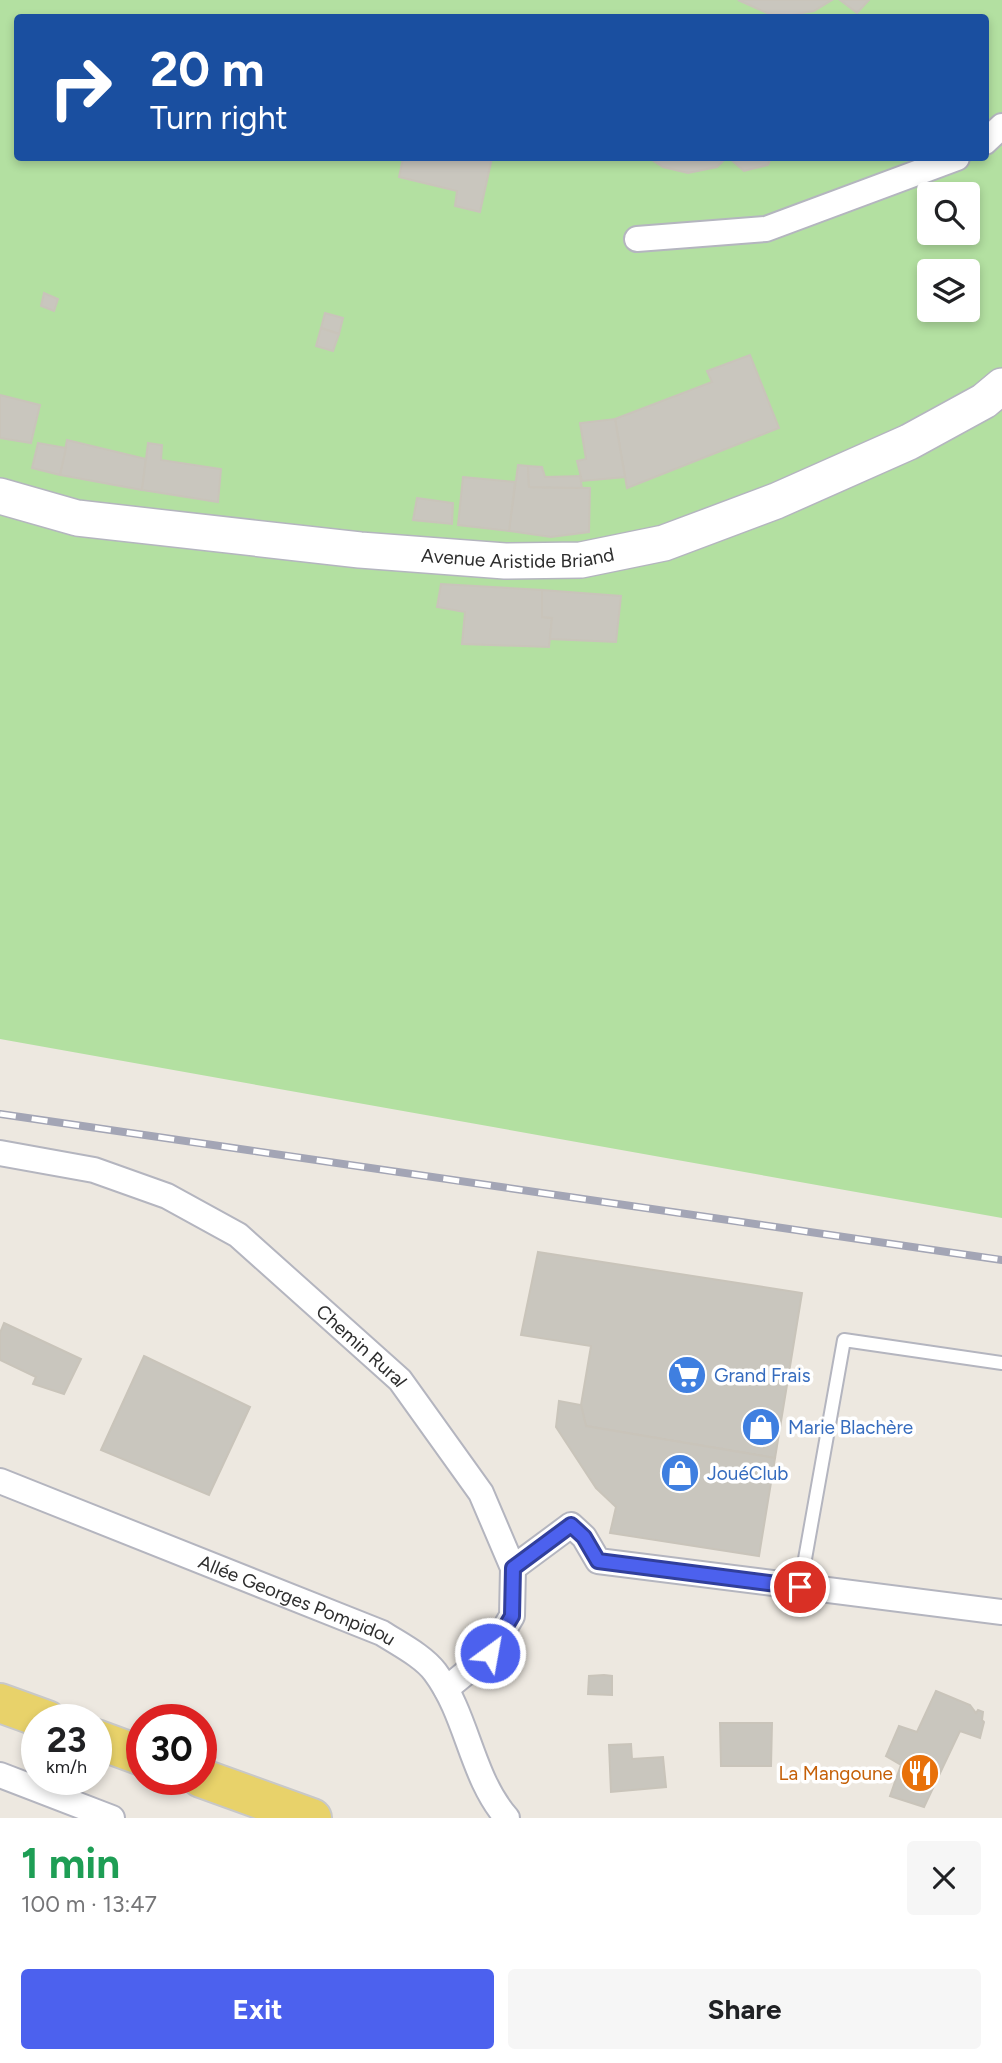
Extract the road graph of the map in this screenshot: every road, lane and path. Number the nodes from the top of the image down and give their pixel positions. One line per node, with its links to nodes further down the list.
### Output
1 (1002, 126): 2 (street)
2 (989, 138)
3 (949, 161): 4 (street)
4 (637, 239)
5 (1002, 386): 6 (main road, Avenue Aristide Briand)
6 (0, 496)
7 (0, 1153): 10 (street, Chemin Rural)
8 (1002, 1363): 11 (lane)
9 (0, 1481): 13 (street, Allée Georges Pompidou)
10 (513, 1568): 11 (street); 13 (street, Chemin Rural)
11 (800, 1587): 12 (street)
12 (1002, 1612)
13 (446, 1689): 20 (street, Allée Georges Pompidou)
14 (0, 1703): 15 (main road)
15 (21, 1711)
16 (0, 1775): 18 (street)
17 (217, 1784): 19 (main road)
18 (112, 1818)
19 (312, 1818)
20 (507, 1818)

